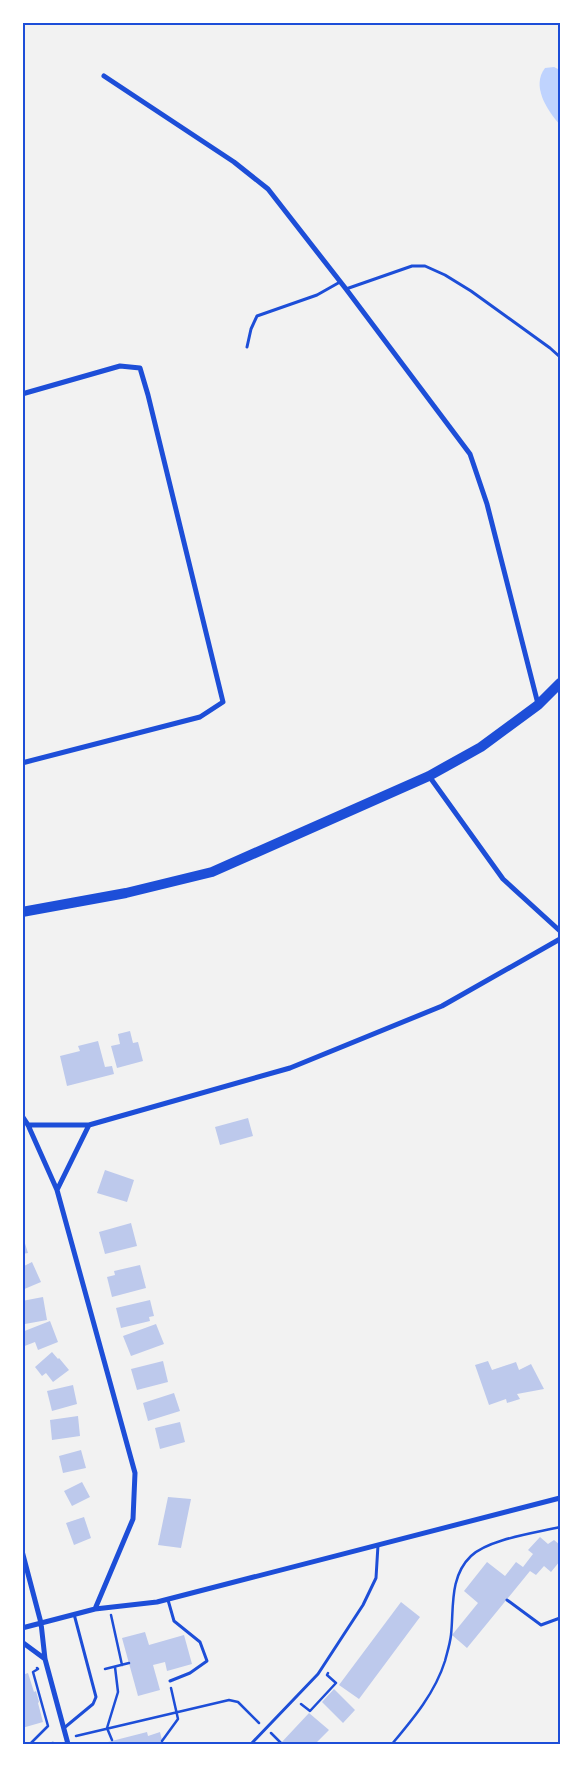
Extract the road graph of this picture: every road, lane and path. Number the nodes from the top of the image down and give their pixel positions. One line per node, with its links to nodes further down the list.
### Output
1 (104, 76): 2 (street)
2 (341, 282): 3 (street); 4 (lane)
3 (346, 288): 5 (lane); 8 (street)
4 (247, 347)
5 (560, 357)
6 (22, 394): 9 (street)
7 (560, 683): 8 (main road)
8 (538, 705): 10 (main road)
9 (22, 763)
10 (429, 776): 11 (main road); 12 (street)
11 (22, 912)
12 (560, 931)
13 (560, 939): 16 (street)
14 (22, 1116): 15 (street)
15 (28, 1125): 16 (street); 17 (street)
16 (89, 1125): 17 (street)
17 (56, 1190): 25 (street)
18 (560, 1498): 20 (street)
19 (560, 1527): 51 (path)
20 (378, 1545): 22 (street); 41 (lane)
21 (22, 1551): 28 (street)
22 (168, 1599): 24 (street); 37 (lane)
23 (507, 1600): 27 (lane)
24 (109, 1607): 25 (street); 34 (path)
25 (95, 1609): 26 (street)
26 (74, 1614): 28 (street); 39 (lane)
27 (560, 1618)
28 (41, 1622): 29 (street); 31 (street)
29 (22, 1628)
30 (22, 1642): 31 (street)
31 (45, 1659): 39 (street)
32 (33, 1662): 47 (path)
33 (129, 1664): 34 (path)
34 (122, 1665): 35 (path)
35 (114, 1667): 36 (path); 40 (path)
36 (105, 1669)
37 (170, 1681): 38 (path)
38 (176, 1712): 40 (path); 41 (path); 44 (path)
39 (64, 1728): 49 (street)
40 (107, 1728): 42 (path); 43 (path)
41 (266, 1728): 46 (path); 50 (lane)
42 (74, 1736)
43 (112, 1740)
44 (162, 1741)
45 (53, 1743): 48 (path)
46 (281, 1743)
47 (30, 1744)
48 (48, 1744)
49 (68, 1744)
50 (252, 1744)
51 (392, 1744)

